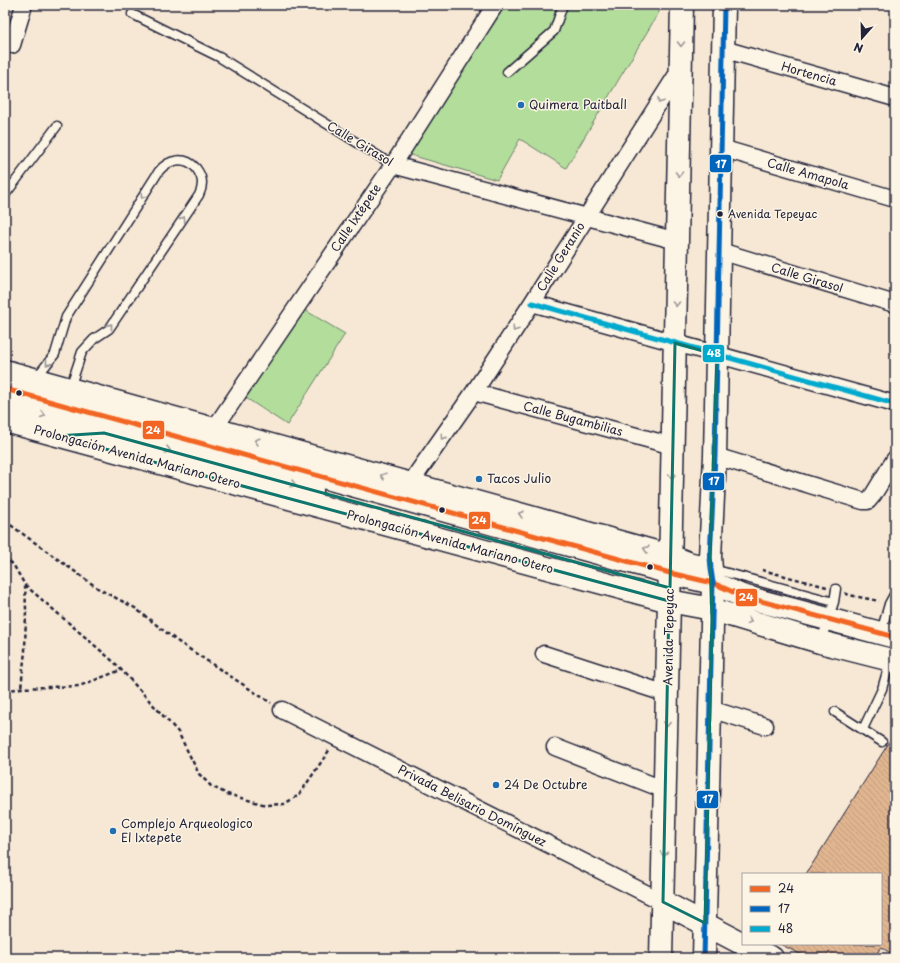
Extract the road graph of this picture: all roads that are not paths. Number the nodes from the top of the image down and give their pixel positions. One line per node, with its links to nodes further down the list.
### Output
1 (24, 5): 7 (street)
2 (495, 5): 14 (street, Calle Ixtépete)
3 (563, 5): 10 (lane)
4 (682, 5): 9 (street, Avenida Tepeyac, one-way to 9)
5 (724, 5): 8 (street)
6 (132, 14): 14 (lane, Calle Girasol)
7 (12, 45)
8 (723, 49): 11 (street, Hortencia); 13 (street)
9 (681, 68): 17 (street, Calle Geranio, one-way to 17); 18 (street, Avenida Tepeyac, one-way to 18)
10 (507, 72)
11 (895, 98)
12 (57, 126): 15 (lane)
13 (721, 148): 16 (street, Calle Amapola); 19 (street)
14 (393, 165): 17 (street, Calle Girasol); 33 (street, Calle Ixtépete)
15 (5, 195)
16 (895, 199)
17 (586, 217): 18 (street, Calle Girasol); 20 (street, Calle Geranio)
18 (677, 241): 22 (street, Avenida Tepeyac, one-way to 22)
19 (720, 251): 21 (street, Calle Girasol); 23 (street)
20 (532, 303): 22 (street); 28 (street, Calle Geranio, one-way to 28)
21 (895, 304)
22 (675, 343): 23 (street); 35 (street, Avenida Tepeyac)
23 (718, 355): 29 (street); 36 (street)
24 (5, 371): 25 (street, Prolongación Avenida Mariano Otero)
25 (33, 378): 27 (street, Prolongación Avenida Mariano Otero); 27 (lane, one-way to 25)
26 (5, 388): 32 (street, Prolongación Avenida Mariano Otero)
27 (70, 389): 32 (street); 33 (street, Prolongación Avenida Mariano Otero)
28 (474, 392): 35 (street, Calle Bugambilias); 38 (street, Calle Geranio, one-way to 38)
29 (895, 404)
30 (5, 405): 32 (street, Prolongación Avenida Mariano Otero, one-way to 32)
31 (5, 422): 34 (street, Prolongación Avenida Mariano Otero)
32 (106, 425): 34 (street); 39 (street, Prolongación Avenida Mariano Otero)
33 (214, 429): 38 (street, Prolongación Avenida Mariano Otero, one-way to 33)
34 (57, 436): 39 (street, Prolongación Avenida Mariano Otero)
35 (673, 446): 39 (street, Avenida Tepeyac, one-way to 39)
36 (715, 456): 37 (street); 40 (street)
37 (895, 460)
38 (411, 484): 39 (street, Prolongación Avenida Mariano Otero, one-way to 38)
39 (670, 579): 40 (street, Prolongación Avenida Mariano Otero); 40 (street, Prolongación Avenida Mariano Otero); 48 (street, Avenida Tepeyac)
40 (712, 589): 43 (lane); 43 (street, Prolongación Avenida Mariano Otero); 45 (street, Prolongación Avenida Mariano Otero, one-way to 45); 49 (street)
41 (836, 589): 43 (lane)
42 (895, 593): 44 (lane)
43 (831, 610): 44 (street, Prolongación Avenida Mariano Otero); 45 (lane)
44 (888, 635)
45 (820, 642): 47 (street, Prolongación Avenida Mariano Otero)
46 (544, 654): 48 (street)
47 (893, 661): 53 (lane)
48 (667, 694): 56 (street, Avenida Tepeyac, one-way to 56)
49 (710, 708): 52 (street); 58 (street)
50 (282, 710): 57 (street, Privada Belisario Domínguez)
51 (835, 712): 53 (lane)
52 (765, 726)
53 (863, 729): 54 (lane)
54 (882, 742)
55 (555, 747): 56 (street)
56 (665, 790): 57 (street, Avenida Tepeyac, one-way to 57)
57 (663, 902): 58 (street); 61 (street, Avenida Tepeyac)
58 (705, 923): 59 (street); 62 (street)
59 (742, 943)
60 (745, 945): 63 (street)
61 (661, 958)
62 (704, 958)
63 (772, 958)

